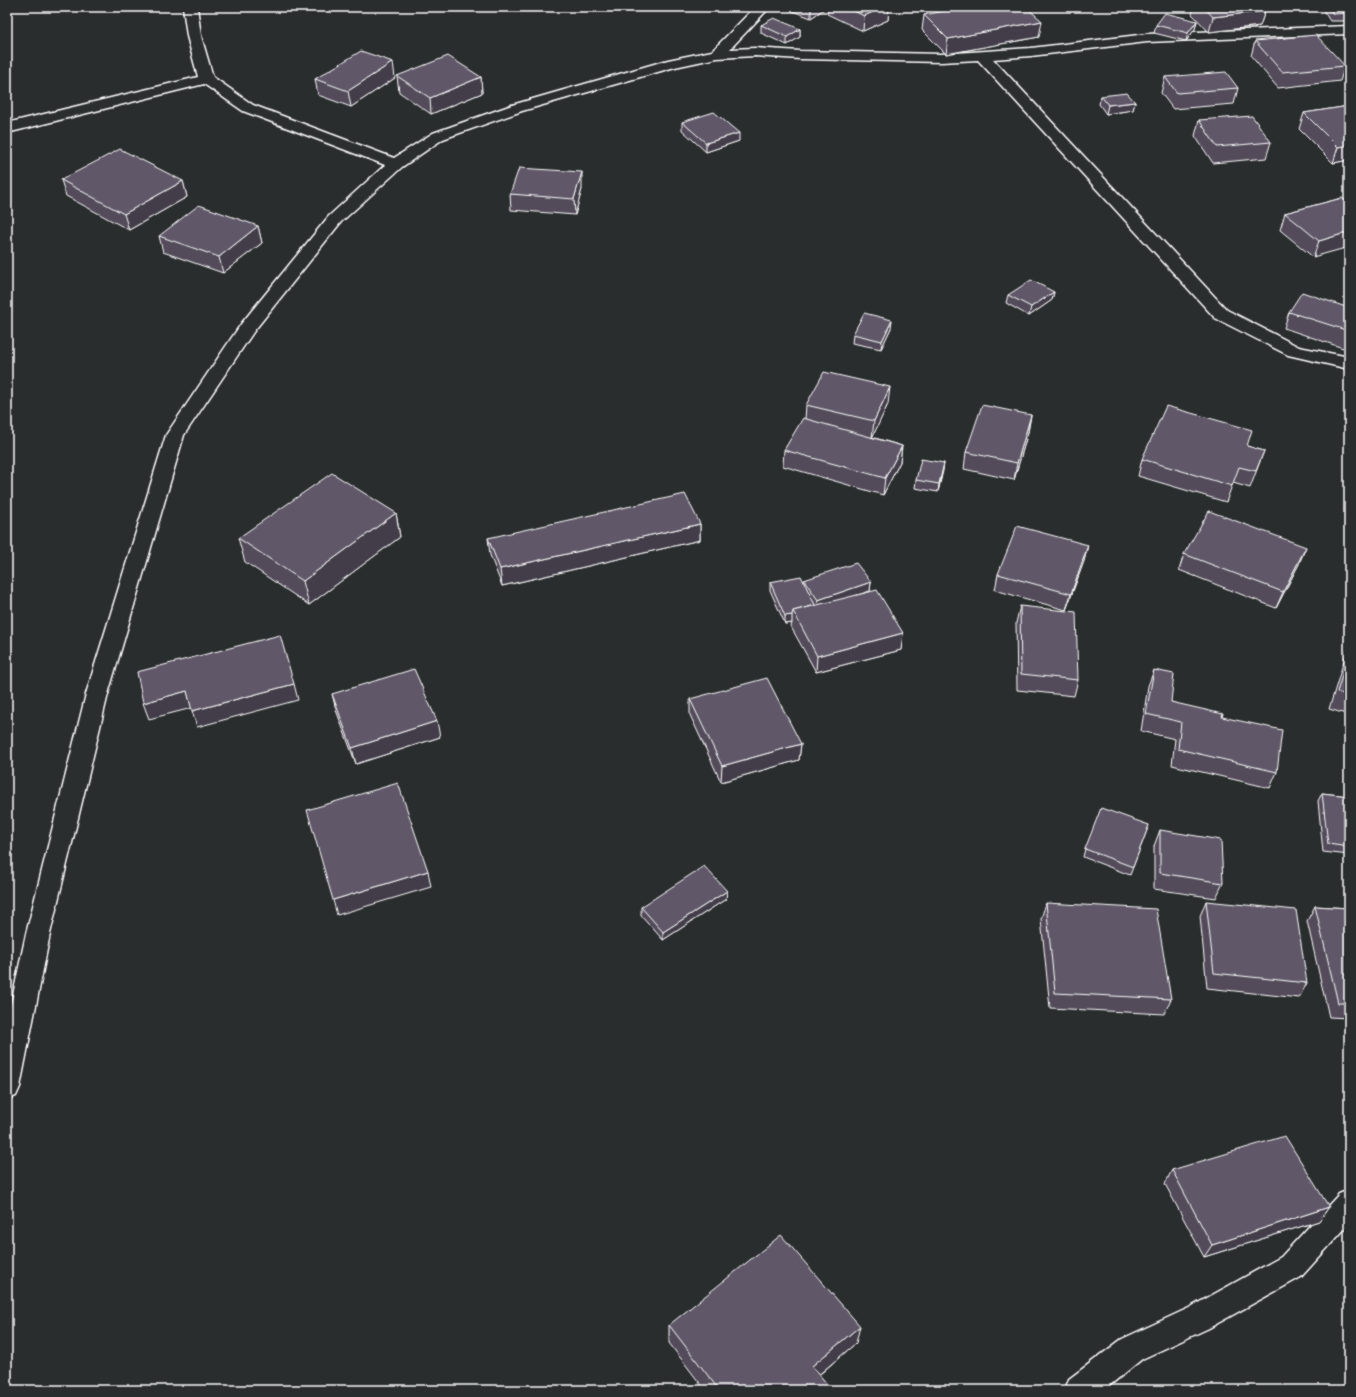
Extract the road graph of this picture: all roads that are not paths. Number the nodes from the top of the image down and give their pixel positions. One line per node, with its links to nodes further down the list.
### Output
1 (190, 7): 6 (street)
2 (763, 7): 4 (street)
3 (1349, 30): 5 (street)
4 (717, 54): 5 (street); 8 (street)
5 (981, 56): 9 (street)
6 (206, 79): 7 (street); 8 (street)
7 (7, 128)
8 (396, 164): 10 (street)
9 (1349, 363)
10 (7, 1087)
11 (1349, 1203): 12 (street)
12 (1080, 1390)

